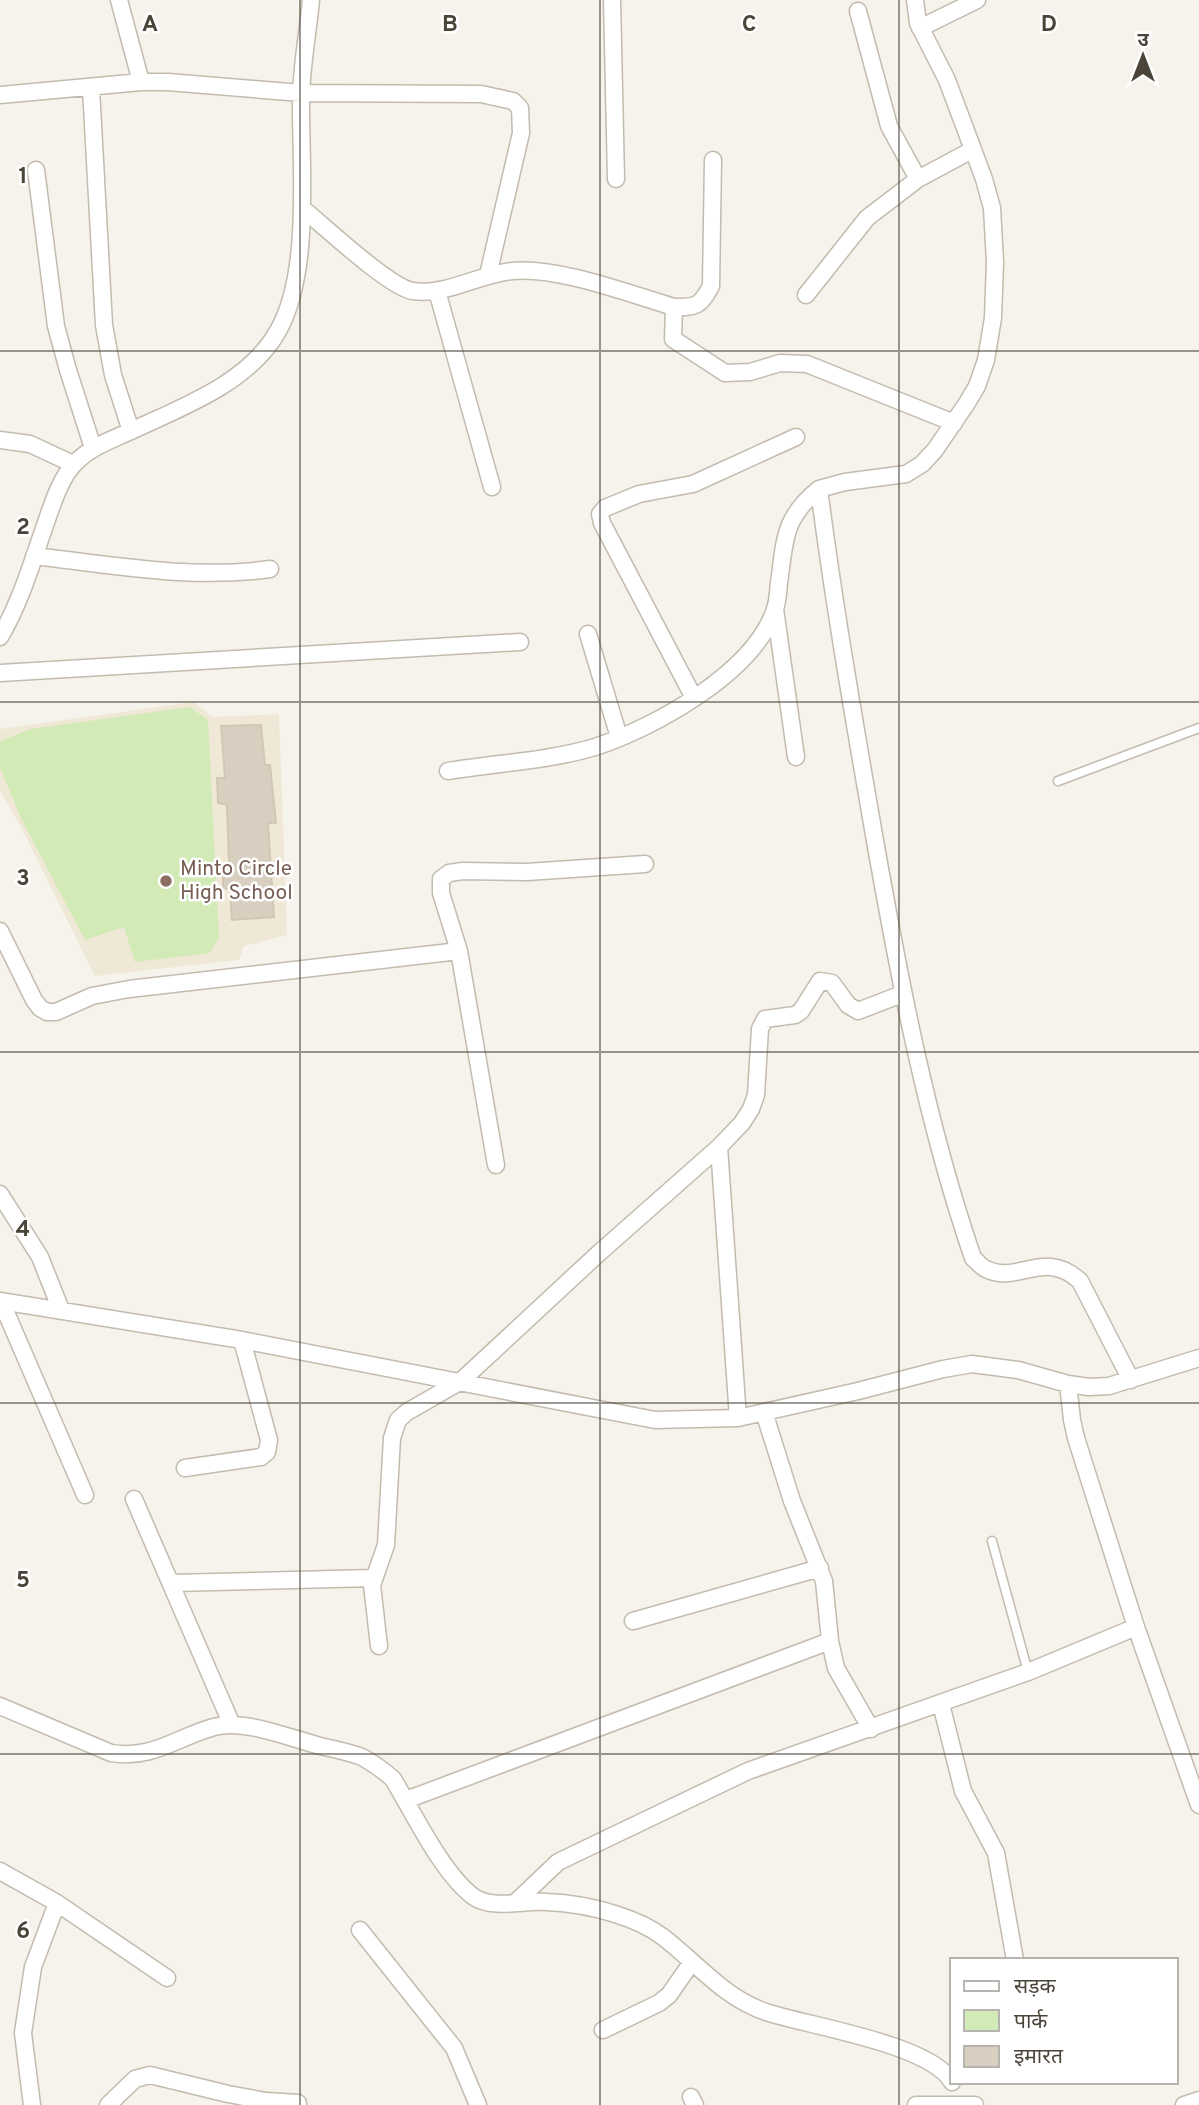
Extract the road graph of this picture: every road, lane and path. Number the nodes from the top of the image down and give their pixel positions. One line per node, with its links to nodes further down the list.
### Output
1 (119, 0): 8 (street)
2 (312, 0): 10 (street)
3 (612, 0): 15 (street)
4 (915, 0): 7 (street)
5 (976, 0): 7 (street)
6 (858, 11): 16 (street)
7 (920, 28): 12 (street)
8 (141, 82): 9 (street); 10 (street)
9 (91, 88): 11 (street); 23 (street)
10 (301, 93): 17 (street); 18 (street)
11 (0, 95)
12 (972, 150): 16 (street); 22 (street)
13 (713, 160): 21 (street)
14 (36, 170): 26 (street)
15 (616, 179)
16 (918, 179): 20 (street)
17 (302, 208): 19 (street); 23 (street)
18 (488, 275): 19 (street); 21 (street)
19 (437, 291): 28 (street)
20 (806, 295)
21 (674, 307): 22 (street)
22 (954, 423): 29 (street)
23 (131, 431): 26 (street)
24 (796, 437): 37 (street)
25 (0, 440): 27 (street)
26 (93, 448): 27 (street)
27 (73, 464): 30 (street)
28 (492, 487)
29 (819, 489): 32 (street); 46 (street)
30 (34, 556): 31 (street); 34 (street)
31 (270, 569)
32 (775, 609): 37 (street); 40 (street)
33 (588, 635): 39 (street)
34 (0, 637)
35 (520, 642): 36 (street)
36 (0, 673)
37 (694, 698): 39 (street)
38 (1199, 728): 42 (lane)
39 (619, 737): 41 (street)
40 (796, 757)
41 (448, 771)
42 (1058, 781)
43 (645, 863): 45 (street)
44 (0, 931): 45 (street)
45 (459, 951): 48 (street)
46 (902, 993): 47 (street); 54 (street)
47 (719, 1147): 55 (street); 58 (street)
48 (496, 1165)
49 (0, 1194): 51 (street)
50 (0, 1301): 51 (street); 60 (street)
51 (61, 1310): 52 (street)
52 (242, 1340): 55 (street); 59 (street)
53 (1199, 1358): 54 (street)
54 (1131, 1380): 56 (street)
55 (461, 1381): 58 (street); 64 (street)
56 (1068, 1384): 57 (street); 67 (street)
57 (764, 1412): 58 (street); 63 (street)
58 (738, 1418)
59 (185, 1468)
60 (85, 1495)
61 (134, 1499): 65 (street)
62 (992, 1541): 70 (lane)
63 (820, 1568): 66 (street); 68 (street)
64 (373, 1578): 65 (street); 69 (street)
65 (172, 1583): 73 (street)
66 (633, 1621)
67 (1136, 1628): 70 (street); 76 (street)
68 (830, 1641): 74 (street); 75 (street)
69 (379, 1646)
70 (1028, 1672): 71 (street)
71 (941, 1704): 74 (street); 81 (street)
72 (0, 1706): 73 (street)
73 (232, 1725): 75 (street)
74 (871, 1729): 78 (street)
75 (405, 1800): 78 (street)
76 (1199, 1805)
77 (0, 1871): 79 (street)
78 (517, 1902): 82 (street)
79 (57, 1903): 83 (street); 90 (street)
80 (360, 1930): 92 (street)
81 (1015, 1958)
82 (692, 1962): 84 (street); 85 (street)
83 (167, 1978)
84 (603, 2030)
85 (950, 2080)
86 (953, 2084): 89 (street)
87 (1199, 2100): 94 (street)
88 (298, 2103): 91 (street)
89 (965, 2104): 93 (street)
90 (32, 2105)
91 (108, 2105)
92 (478, 2105)
93 (916, 2105)
94 (1184, 2105)

